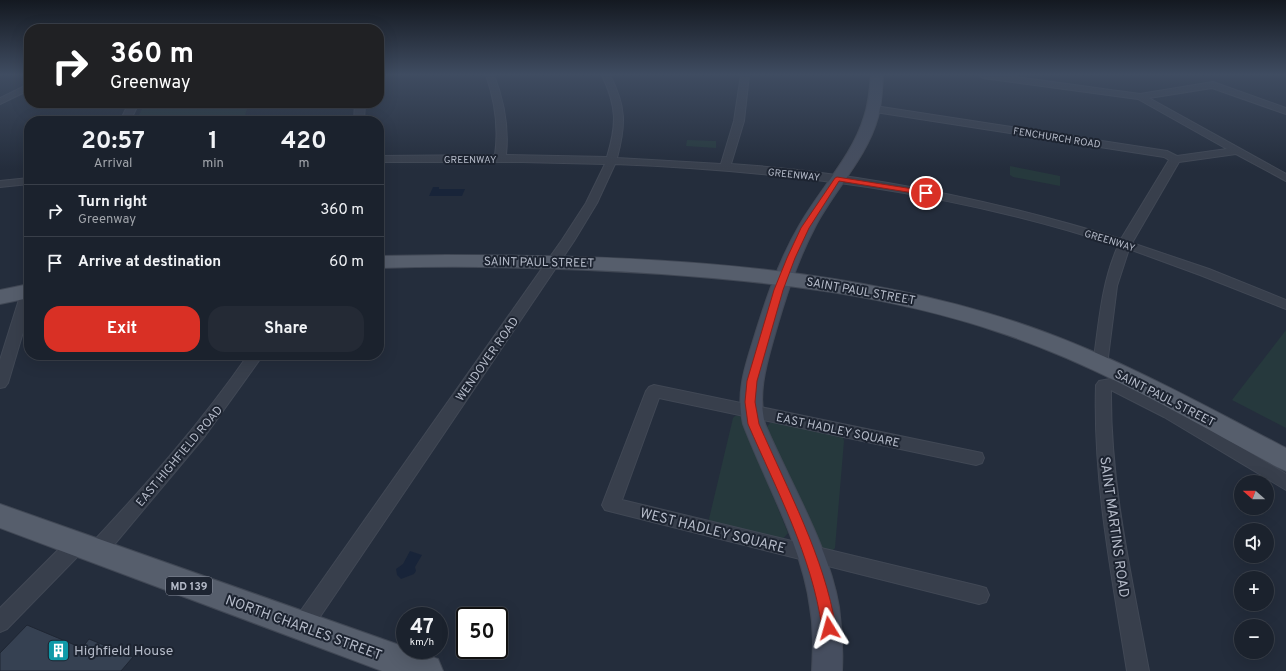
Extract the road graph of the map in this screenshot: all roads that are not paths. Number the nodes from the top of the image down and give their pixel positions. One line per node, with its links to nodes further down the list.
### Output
1 (499, 106): 12 (street)
2 (619, 106): 13 (street, WENDOVER ROAD)
3 (742, 106): 14 (street)
4 (1159, 106): 8 (street)
5 (1274, 106): 7 (street)
6 (875, 108): 10 (street, FENCHURCH ROAD); 16 (main road)
7 (1285, 110)
8 (1228, 144): 9 (street); 10 (street)
9 (1239, 151): 10 (street); 15 (street)
10 (1171, 157): 19 (street, SAINT MARTINS ROAD)
11 (384, 159): 12 (street, GREENWAY)
12 (500, 159): 13 (street, GREENWAY)
13 (611, 162): 14 (street, GREENWAY); 21 (street, WENDOVER ROAD)
14 (725, 168): 16 (street, GREENWAY)
15 (1286, 178)
16 (837, 179): 19 (street, GREENWAY); 23 (main road)
17 (24, 182): 18 (street)
18 (0, 184)
19 (1125, 245): 27 (street, GREENWAY); 31 (street, SAINT MARTINS ROAD)
20 (384, 252): 21 (main road, SAINT PAUL STREET)
21 (557, 257): 22 (main road, SAINT PAUL STREET); 23 (main road, SAINT PAUL STREET); 44 (street, WENDOVER ROAD)
22 (384, 262)
23 (784, 274): 31 (main road, SAINT PAUL STREET); 33 (main road)
24 (24, 295): 25 (main road)
25 (0, 297)
26 (24, 297): 28 (main road)
27 (1286, 305)
28 (0, 307)
29 (24, 308): 32 (street)
30 (253, 360): 40 (street, EAST HIGHFIELD ROAD)
31 (1103, 368): 34 (main road, SAINT PAUL STREET); 36 (main road, SAINT PAUL STREET); 37 (street); 47 (street, SAINT MARTINS ROAD)
32 (0, 383)
33 (751, 412): 35 (street, EAST HADLEY SQUARE); 38 (street, EAST HADLEY SQUARE); 41 (main road)
34 (1286, 448)
35 (976, 458)
36 (1286, 460)
37 (1286, 483)
38 (611, 505): 41 (street, WEST HADLEY SQUARE)
39 (1, 517): 40 (main road, NORTH CHARLES STREET / MD 139)
40 (86, 548): 43 (street, EAST HIGHFIELD ROAD); 44 (main road, NORTH CHARLES STREET / MD 139)
41 (811, 554): 42 (street, WEST HADLEY SQUARE); 46 (main road)
42 (979, 596)
43 (0, 622)
44 (302, 626): 45 (main road, NORTH CHARLES STREET / MD 139)
45 (426, 671)
46 (827, 671)
47 (1138, 671)

